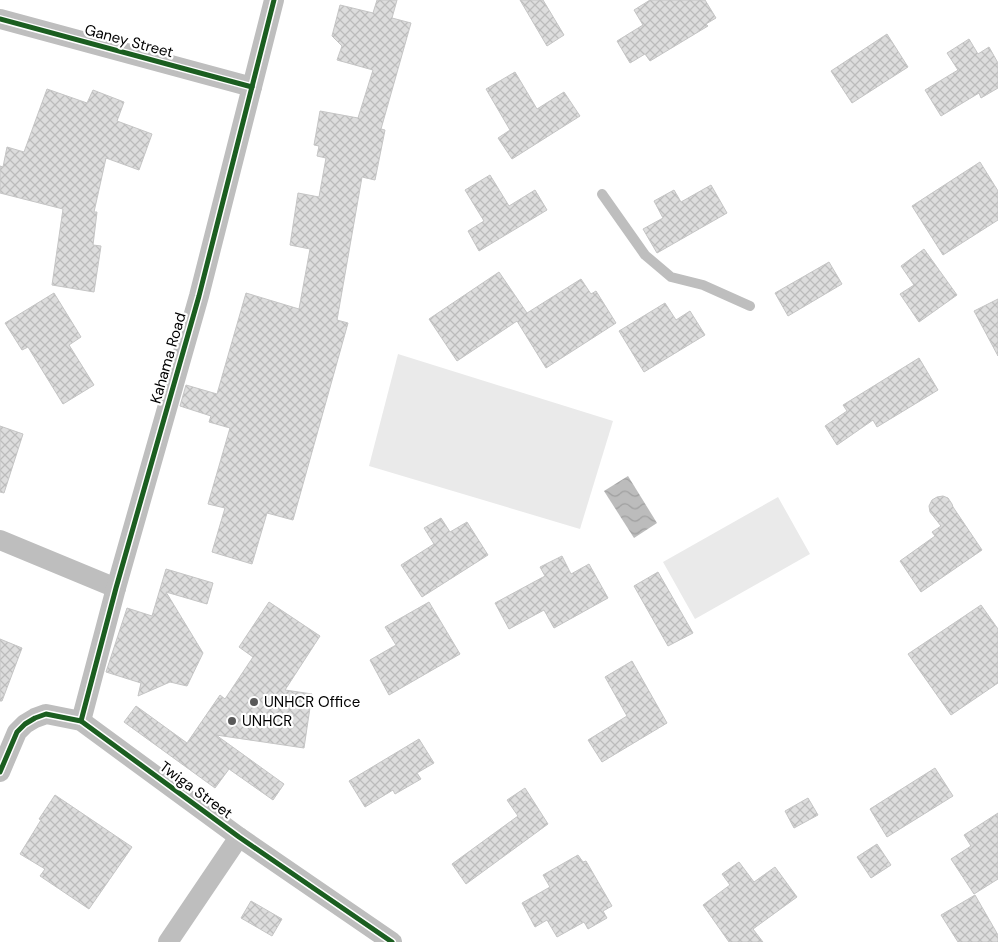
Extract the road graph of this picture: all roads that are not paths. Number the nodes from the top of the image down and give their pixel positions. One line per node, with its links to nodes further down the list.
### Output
1 (274, 0): 3 (street, Kahama Road)
2 (0, 19): 3 (street, Ganey Street)
3 (252, 87): 7 (street, Kahama Road)
4 (602, 194): 5 (lane)
5 (750, 306)
6 (0, 540): 7 (street)
7 (116, 588): 8 (street, Kahama Road)
8 (81, 721): 9 (street, Twiga Street); 10 (street, Twiga Street)
9 (0, 772)
10 (239, 837): 11 (street); 12 (street, Twiga Street)
11 (168, 942)
12 (392, 942)

